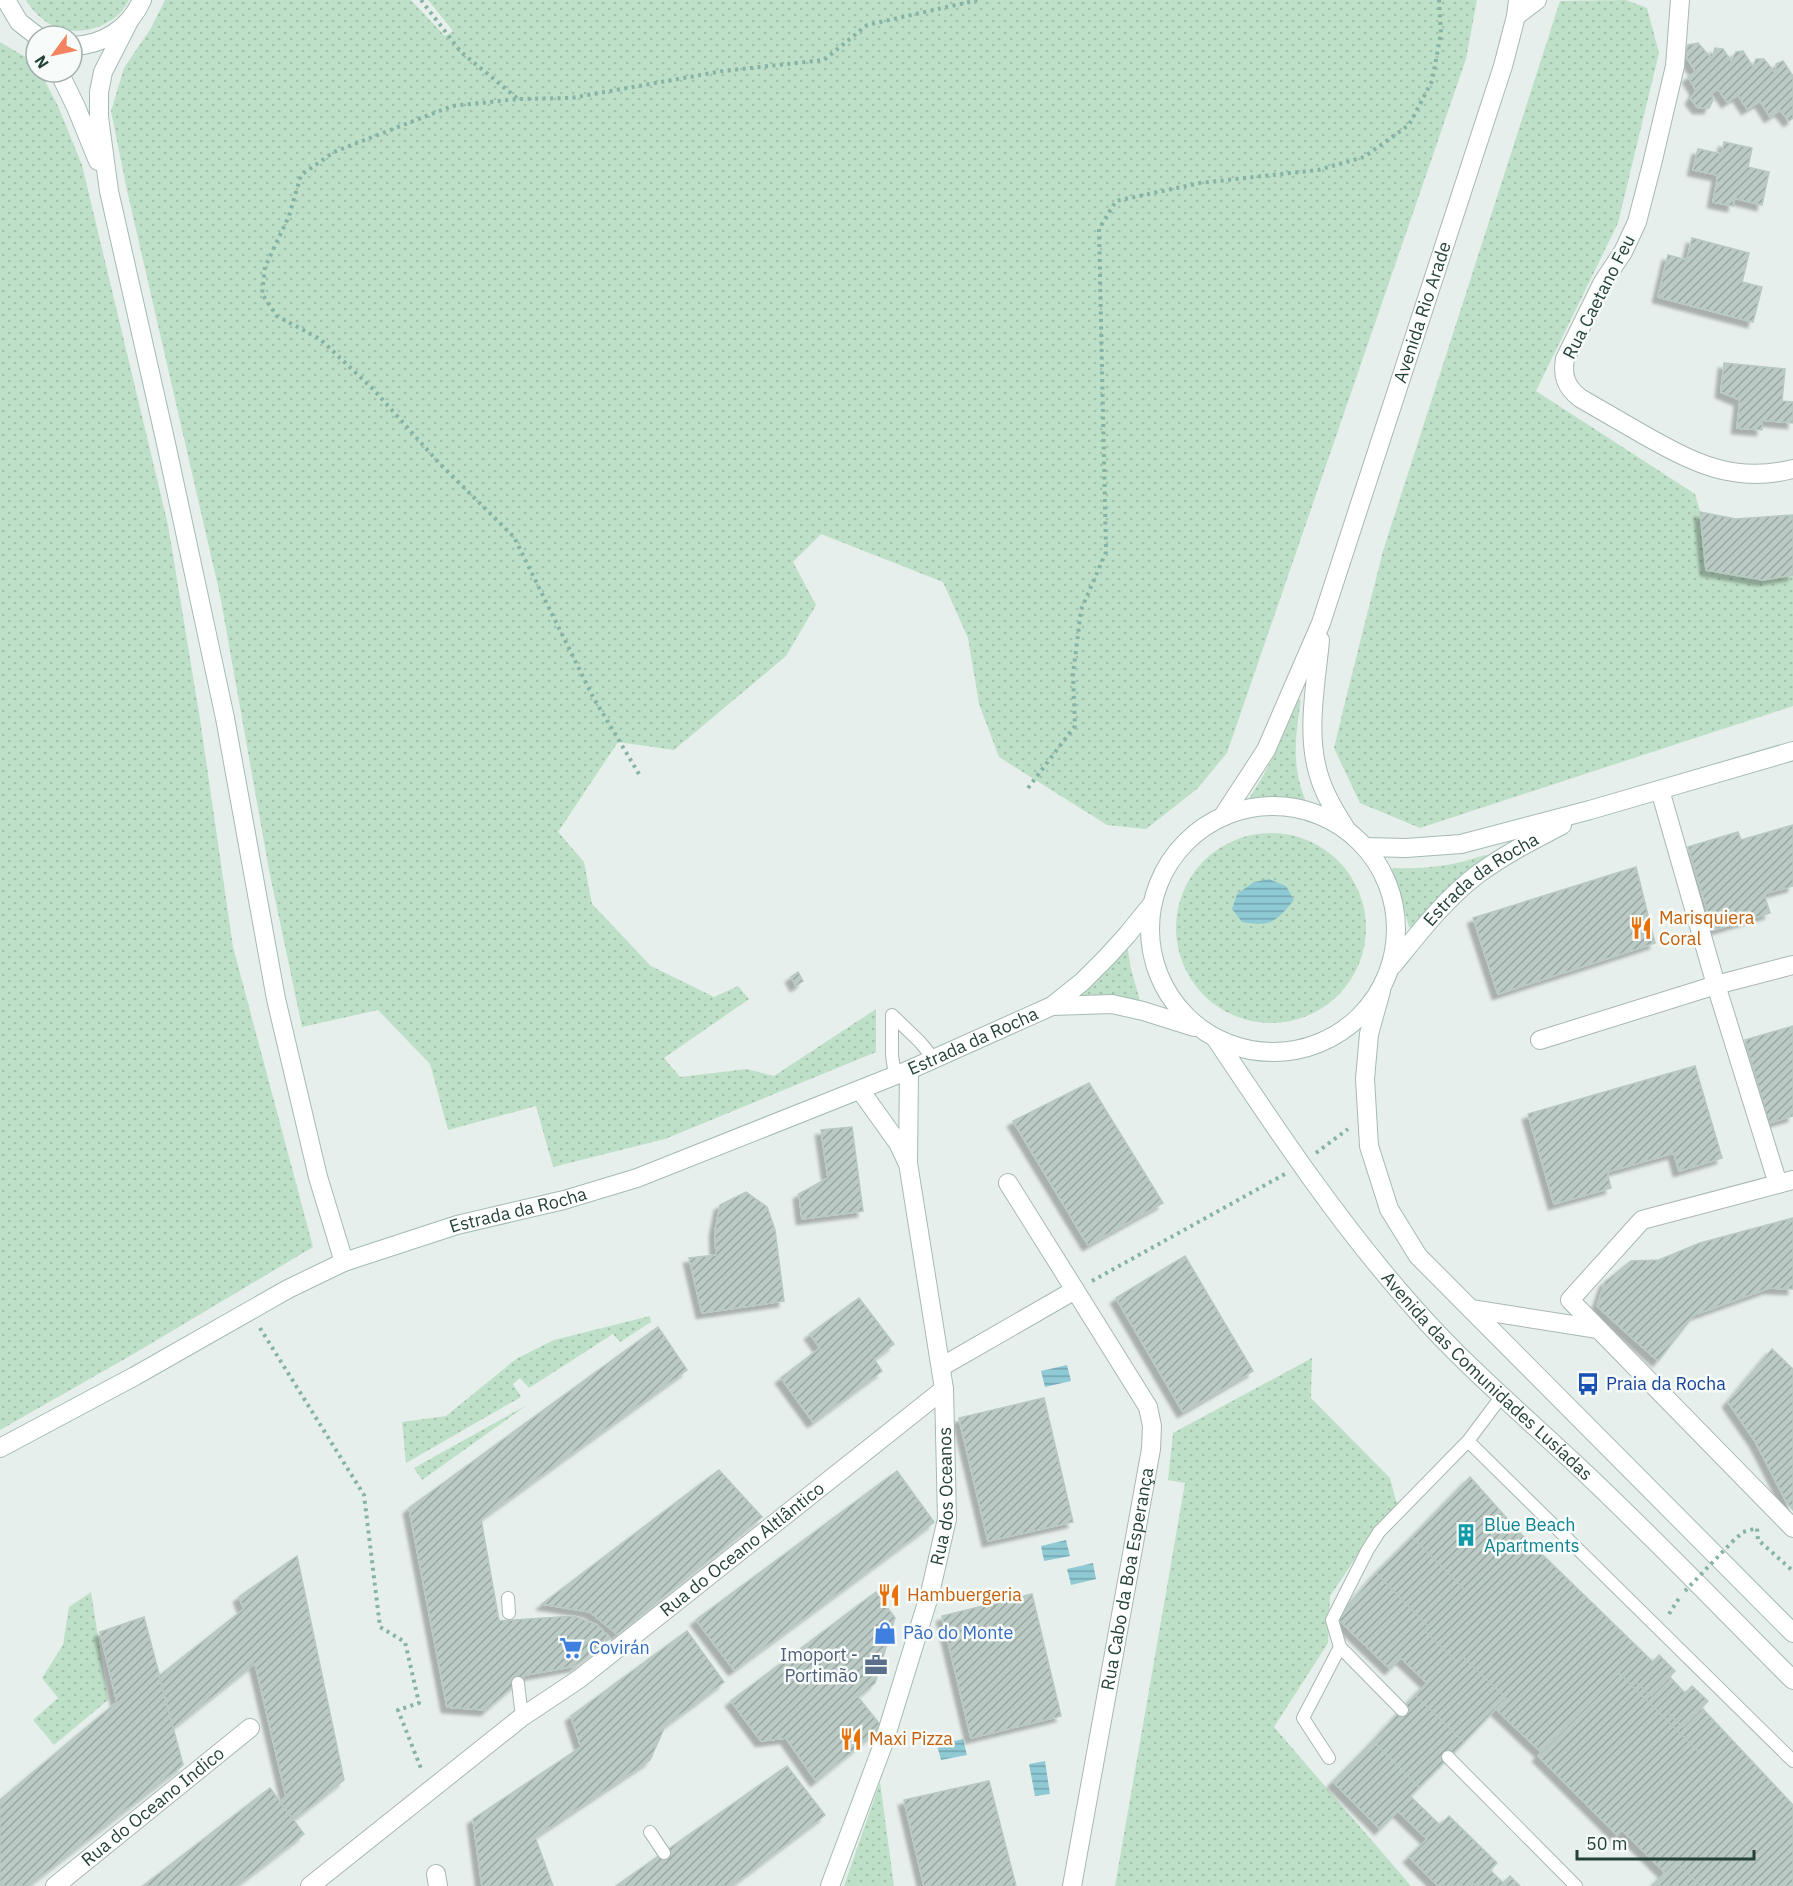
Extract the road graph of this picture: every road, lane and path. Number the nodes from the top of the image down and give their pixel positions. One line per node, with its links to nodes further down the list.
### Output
1 (6, 0): 11 (street)
2 (142, 0): 10 (street)
3 (421, 0): 15 (path)
4 (978, 0): 15 (path)
5 (1439, 0): 21 (path)
6 (1537, 0): 8 (street)
7 (1680, 0): 17 (street, Rua Caetano Feu)
8 (1517, 8): 18 (street, Avenida Rio Arade)
9 (0, 17): 12 (street)
10 (129, 21): 13 (street); 16 (street)
11 (24, 26)
12 (24, 29)
13 (84, 45)
14 (65, 84): 16 (street)
15 (518, 99): 20 (path)
16 (109, 191): 43 (street)
17 (1793, 470)
18 (1321, 623): 24 (street); 25 (street)
19 (1793, 751): 22 (street, Estrada da Rocha)
20 (639, 774)
21 (1028, 788)
22 (1660, 789): 23 (street, Estrada da Rocha); 30 (street)
23 (1590, 810): 26 (street, Estrada da Rocha); 29 (street, Estrada da Rocha)
24 (1223, 816): 25 (street); 27 (street)
25 (1346, 829): 26 (street)
26 (1365, 847): 29 (street)
27 (1153, 903): 32 (street, Estrada da Rocha); 33 (street)
28 (1793, 965): 30 (street)
29 (1391, 968): 31 (street)
30 (1716, 985): 34 (street); 41 (street)
31 (1381, 991): 33 (street, Estrada da Rocha); 38 (street, Avenida das Comunidades Lusíadas)
32 (1052, 1006): 33 (street, Estrada da Rocha); 35 (street, Estrada da Rocha)
33 (1209, 1034): 40 (street, Avenida das Comunidades Lusíadas)
34 (1540, 1040)
35 (934, 1059): 36 (street, Estrada da Rocha); 36 (lane)
36 (902, 1073): 37 (street, Estrada da Rocha); 39 (street)
37 (860, 1090): 39 (street); 43 (street, Estrada da Rocha)
38 (1367, 1114): 40 (path); 45 (street, Avenida das Comunidades Lusíadas)
39 (908, 1163): 48 (street, Rua dos Oceanos)
40 (1301, 1165): 44 (path); 50 (street, Avenida das Comunidades Lusíadas)
41 (1785, 1182): 47 (street)
42 (1008, 1183): 44 (street, Rua Cabo da Boa Esperança)
43 (344, 1262): 46 (street, Estrada da Rocha)
44 (1075, 1290): 48 (street); 74 (street, Rua Cabo da Boa Esperança)
45 (1471, 1309): 47 (street); 58 (street, Avenida das Comunidades Lusíadas)
46 (250, 1311): 52 (street, Estrada da Rocha); 68 (path)
47 (1598, 1329): 53 (street)
48 (941, 1367): 49 (street, Rua dos Oceanos)
49 (944, 1389): 63 (street, Rua do Oceano Altlântico); 71 (street, Rua dos Oceanos)
50 (1501, 1396): 51 (lane); 60 (street, Avenida das Comunidades Lusíadas)
51 (1468, 1441): 57 (lane); 59 (lane)
52 (0, 1448)
53 (1793, 1528)
54 (1793, 1571): 57 (path, bridge)
55 (508, 1598): 56 (lane)
56 (509, 1613)
57 (1659, 1630): 67 (lane)
58 (1793, 1633)
59 (1340, 1647): 62 (lane); 66 (lane)
60 (1793, 1680)
61 (518, 1683): 63 (lane)
62 (1402, 1710)
63 (522, 1717): 68 (street, Rua do Oceano Altlântico)
64 (250, 1728): 72 (street, Rua do Oceano Indico)
65 (1448, 1757): 75 (lane)
66 (1329, 1758)
67 (1793, 1761)
68 (429, 1791): 73 (street, Rua do Oceano Altlântico)
69 (650, 1832): 70 (lane)
70 (664, 1852)
71 (831, 1885)
72 (55, 1886)
73 (310, 1886)
74 (1072, 1886)
75 (1576, 1886)

